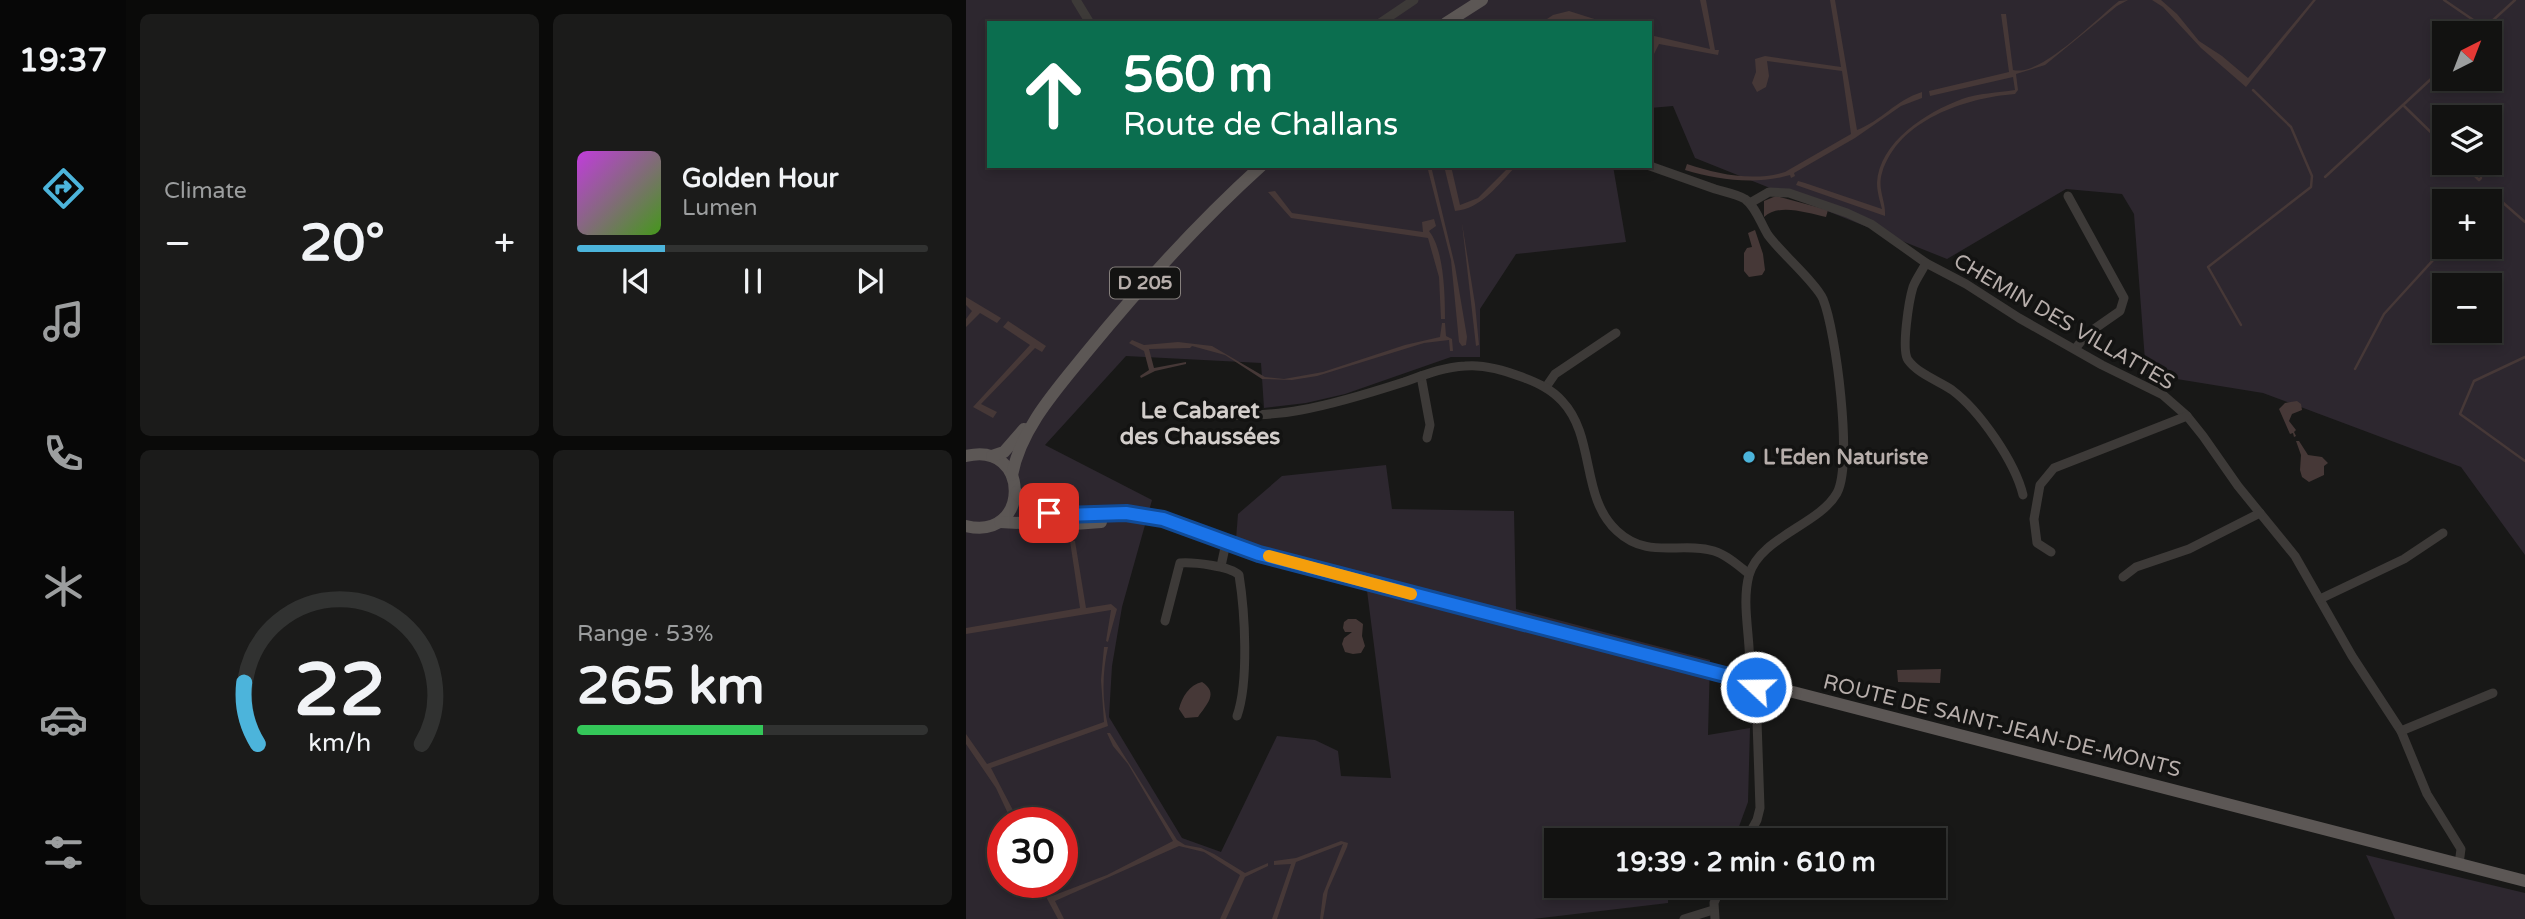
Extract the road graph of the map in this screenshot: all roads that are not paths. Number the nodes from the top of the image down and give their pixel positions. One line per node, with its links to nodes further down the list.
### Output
1 (1076, 0): 4 (street)
2 (1414, 0): 5 (street)
3 (1482, 0): 6 (main road)
4 (1089, 21)
5 (1383, 21)
6 (1449, 21)
7 (1652, 167): 10 (street)
8 (1259, 168): 16 (main road, D 205)
9 (2068, 197): 13 (street)
10 (1750, 204): 11 (street, CHEMIN DES VILLATTES); 33 (street)
11 (1926, 263): 13 (street, CHEMIN DES VILLATTES); 24 (street)
12 (1616, 333): 15 (street)
13 (2075, 349): 18 (street, CHEMIN DES VILLATTES)
14 (1421, 376): 15 (street); 17 (street); 19 (street)
15 (1546, 387): 33 (street)
16 (1041, 411): 21 (main road, D 205); 22 (main road, D 205)
17 (1189, 416)
18 (2187, 416): 25 (street, CHEMIN DES VILLATTES); 31 (street)
19 (1427, 438)
20 (966, 456): 21 (main road)
21 (992, 456): 22 (main road)
22 (1012, 475): 23 (main road)
23 (1016, 492): 26 (main road); 27 (main road)
24 (2023, 495)
25 (2260, 513): 34 (street); 35 (street, CHEMIN DES VILLATTES)
26 (1107, 517): 27 (main road); 30 (main road, ROUTE DE SAINT-JEAN-DE-MONTS)
27 (1000, 522): 28 (main road)
28 (966, 526)
29 (2443, 533): 35 (street)
30 (1226, 543): 32 (street); 37 (main road, ROUTE DE SAINT-JEAN-DE-MONTS)
31 (2051, 552)
32 (1221, 566): 36 (street); 39 (street)
33 (1749, 574): 37 (street)
34 (2123, 577)
35 (2320, 598): 40 (street, CHEMIN DES VILLATTES)
36 (1165, 621)
37 (1753, 682): 41 (street); 42 (main road, ROUTE DE SAINT-JEAN-DE-MONTS)
38 (2493, 693): 40 (street)
39 (1237, 716)
40 (2401, 731): 42 (street, CHEMIN DES VILLATTES)
41 (1753, 828)
42 (2459, 864): 43 (main road, ROUTE DE SAINT-JEAN-DE-MONTS)
43 (2525, 881)
44 (1714, 915): 45 (street)
45 (1684, 919)

